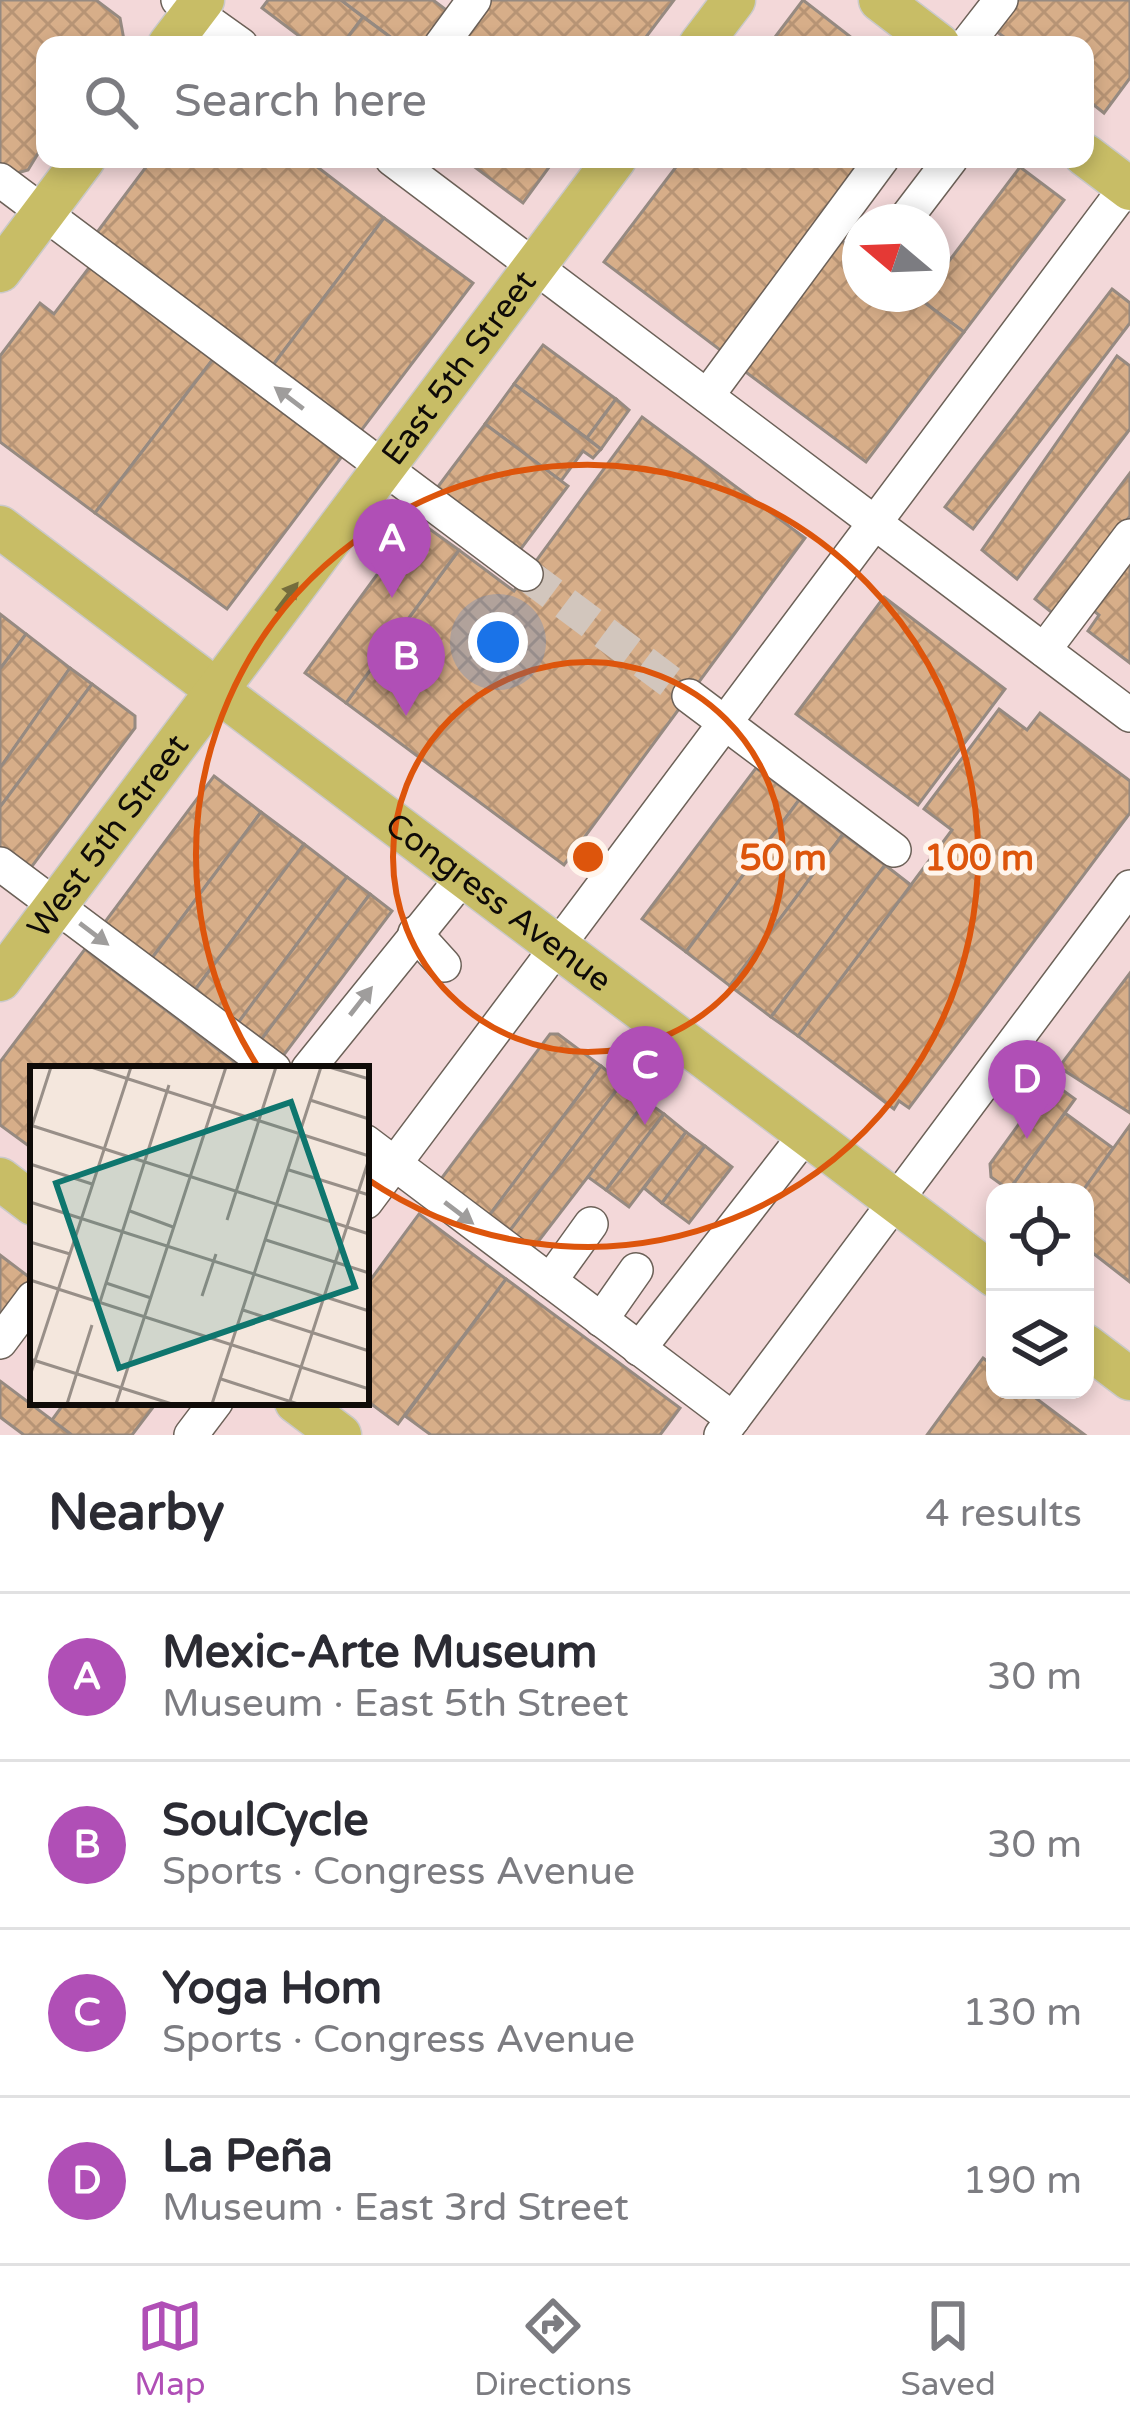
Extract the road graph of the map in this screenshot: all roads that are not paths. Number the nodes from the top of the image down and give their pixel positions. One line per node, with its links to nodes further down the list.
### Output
1 (474, 0): 7 (street)
2 (734, 0): 8 (main road)
3 (880, 0): 9 (main road)
4 (1000, 0): 10 (street)
5 (186, 14): 6 (street)
6 (225, 36)
7 (448, 36)
8 (707, 36)
9 (927, 36)
10 (973, 36)
11 (1094, 161): 18 (main road)
12 (77, 168): 20 (main road)
13 (404, 168): 21 (street)
14 (608, 168): 21 (main road, East 5th Street)
15 (875, 168): 23 (street)
16 (944, 168): 19 (street)
17 (0, 180): 20 (street)
18 (1129, 185): 25 (street)
19 (917, 204)
20 (43, 213): 22 (main road); 24 (street, one-way to 20)
21 (535, 266): 23 (street); 24 (main road, East 5th Street)
22 (0, 271)
23 (707, 396): 25 (street)
24 (383, 468): 28 (street); 30 (main road, East 5th Street, one-way to 24)
25 (875, 522): 29 (street); 33 (street)
26 (0, 526): 30 (main road, Congress Avenue)
27 (1130, 536): 29 (street)
28 (526, 574)
29 (1044, 650): 32 (street)
30 (218, 690): 36 (main road, Congress Avenue); 38 (main road, West 5th Street)
31 (688, 696): 33 (street)
32 (1130, 715)
33 (725, 723): 34 (street); 40 (street)
34 (894, 850)
35 (0, 864): 38 (street)
36 (464, 876): 39 (street); 40 (main road, Congress Avenue)
37 (1130, 887): 50 (street)
38 (56, 905): 42 (main road, West 5th Street); 43 (street, one-way to 43)
39 (415, 933): 41 (street); 44 (street, one-way to 39)
40 (557, 946): 45 (main road, Congress Avenue); 47 (street)
41 (445, 964)
42 (0, 980)
43 (270, 1066)
44 (310, 1066)
45 (806, 1133): 50 (main road, Congress Avenue); 59 (street)
46 (369, 1144): 47 (street)
47 (395, 1164): 49 (street); 55 (street, one-way to 55)
48 (0, 1179): 51 (main road)
49 (369, 1198)
50 (896, 1201): 53 (main road, Congress Avenue); 64 (street)
51 (30, 1202)
52 (591, 1224): 55 (street)
53 (986, 1269)
54 (636, 1270): 57 (street)
55 (550, 1282): 57 (street)
56 (30, 1302): 58 (street)
57 (602, 1320): 59 (street)
58 (0, 1342)
59 (639, 1348): 64 (street)
60 (1094, 1352): 61 (main road)
61 (1130, 1379)
62 (214, 1405): 65 (street)
63 (300, 1405): 66 (main road)
64 (727, 1427)
65 (191, 1435)
66 (340, 1435)

